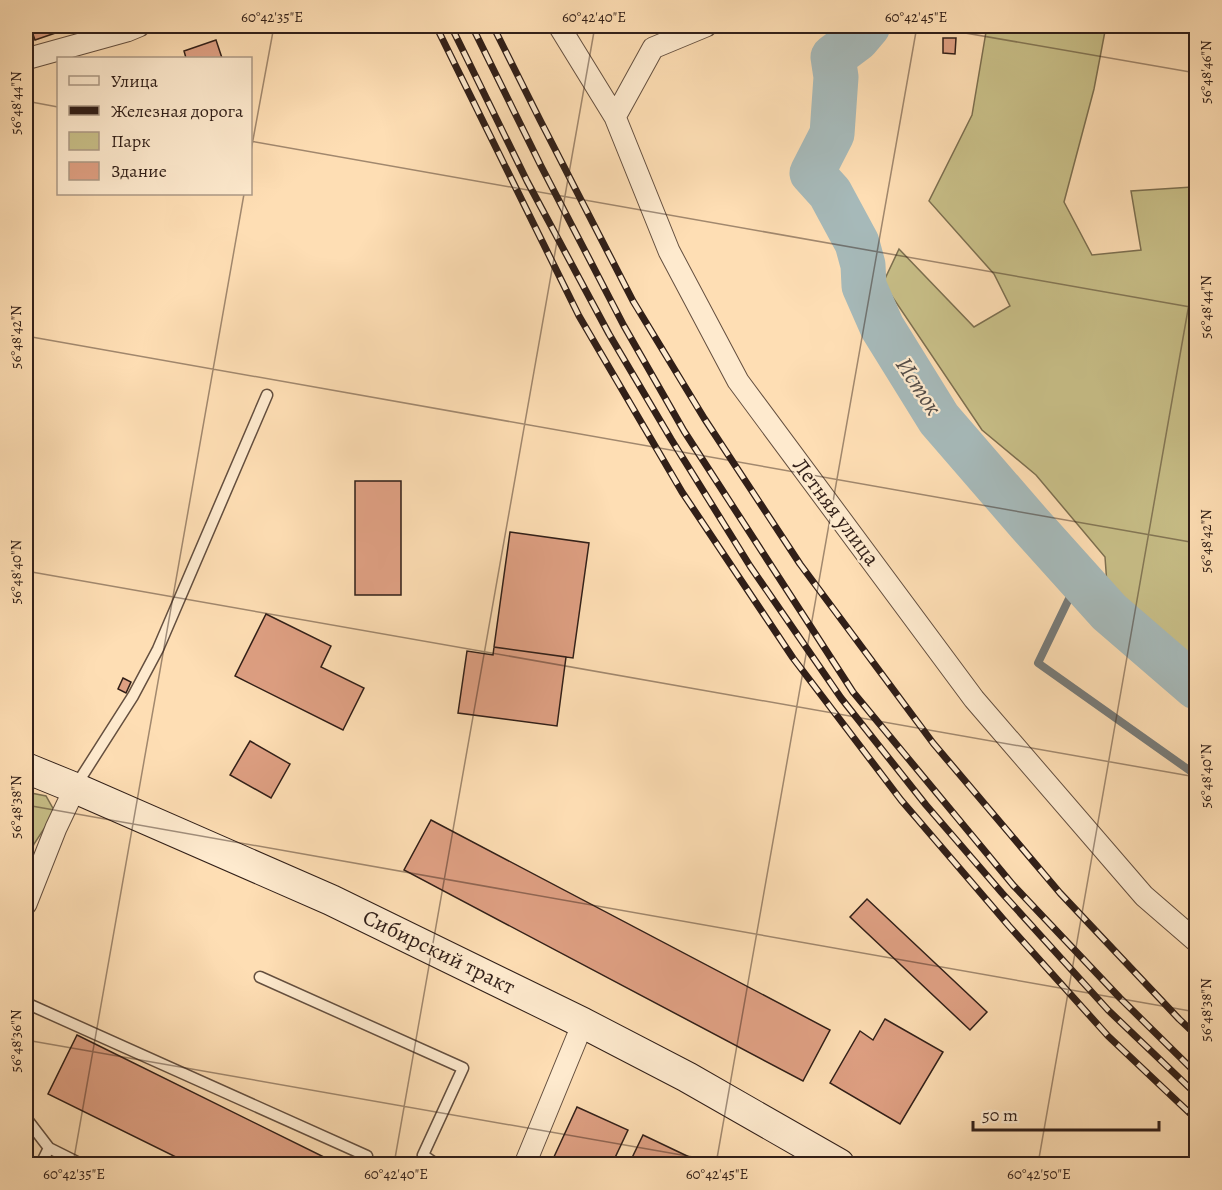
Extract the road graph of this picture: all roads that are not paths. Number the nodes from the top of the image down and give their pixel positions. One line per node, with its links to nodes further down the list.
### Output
1 (139, 26): 6 (street)
2 (559, 26): 7 (street, Летняя улица)
3 (658, 26): 5 (street)
4 (706, 26): 5 (street)
5 (653, 48): 7 (street)
6 (26, 58)
7 (615, 117): 12 (street, Летняя улица)
8 (267, 395): 10 (lane)
9 (26, 768): 10 (main road, Сибирский тракт)
10 (75, 788): 11 (street); 15 (main road, Сибирский тракт)
11 (26, 904)
12 (1197, 941)
13 (260, 977): 21 (lane)
14 (26, 1003): 18 (lane)
15 (583, 1023): 22 (street); 23 (main road, Сибирский тракт)
16 (26, 1118): 17 (lane)
17 (50, 1148): 19 (lane); 20 (lane)
18 (367, 1156)
19 (41, 1164)
20 (81, 1164)
21 (436, 1164)
22 (525, 1164)
23 (839, 1164)

